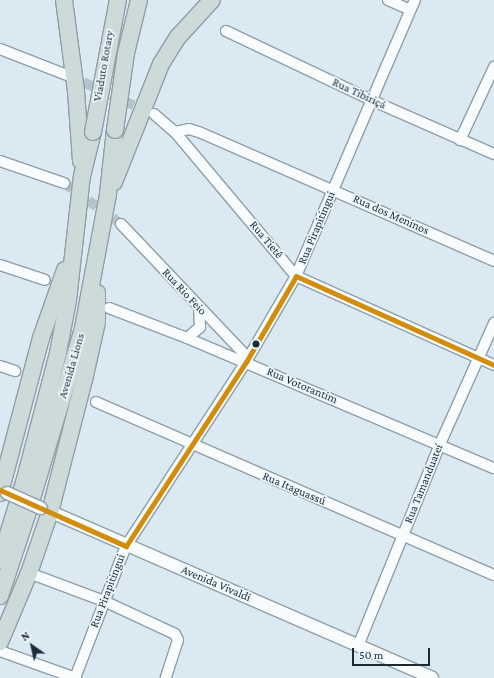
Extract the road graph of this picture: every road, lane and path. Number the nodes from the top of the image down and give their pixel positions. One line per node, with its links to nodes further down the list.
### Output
1 (64, 0): 20 (highway)
2 (118, 0): 15 (highway, Viaduto Rotary, bridge)
3 (139, 0): 14 (highway, Viaduto Rotary, bridge)
4 (212, 0): 23 (highway)
5 (388, 0): 7 (street)
6 (415, 0): 7 (street, Rua Pirapitingui)
7 (410, 10): 12 (street, Rua Pirapitingui)
8 (226, 31): 12 (street, Rua Tibiriçá)
9 (0, 49): 11 (street)
10 (494, 67): 17 (street)
11 (67, 75)
12 (372, 100): 17 (street, Rua Tibiriçá); 22 (street, Rua Pirapitingui)
13 (154, 114): 16 (street, Rua Tietê)
14 (115, 130): 23 (highway, Avenida Lions)
15 (93, 132): 20 (highway, Avenida Lions)
16 (175, 132): 22 (street, Rua dos Meninos); 29 (street, Rua Tietê)
17 (460, 140): 18 (street, Rua Tibiriçá)
18 (494, 154)
19 (0, 161): 21 (street)
20 (82, 176): 25 (highway, Avenida Lions)
21 (64, 183)
22 (333, 190): 27 (street, Rua dos Meninos); 29 (street, Rua Pirapitingui)
23 (108, 194): 26 (highway, Avenida Lions)
24 (121, 224): 32 (street, Rua Rio Feio)
25 (74, 246): 44 (highway); 48 (highway, Avenida Lions)
26 (98, 246): 45 (highway); 51 (highway, Avenida Lions)
27 (494, 261)
28 (0, 264): 30 (street)
29 (296, 276): 35 (street, Rua Tietê); 36 (street, Rua Pirapitingui)
30 (45, 280)
31 (109, 308): 34 (street, Rua Votorantim)
32 (199, 308): 34 (street); 36 (street, Rua Rio Feio)
33 (494, 324): 35 (street, Rua Tamanduateí)
34 (187, 338): 36 (street, Rua Votorantim)
35 (478, 359): 38 (street, Rua Tietê); 41 (street, Rua Tamanduateí)
36 (247, 360): 41 (street, Rua Votorantim); 42 (street, Rua Pirapitingui)
37 (0, 366): 39 (street)
38 (494, 366)
39 (15, 371)
40 (96, 402): 42 (street, Rua Itaguassú)
41 (440, 444): 43 (street, Rua Votorantim); 46 (street, Rua Tamanduateí)
42 (191, 445): 46 (street, Rua Itaguassú); 47 (street, Rua Pirapitingui)
43 (494, 468)
44 (2, 492): 45 (street, Avenida Vivaldi, bridge)
45 (45, 510): 47 (street, Avenida Vivaldi); 49 (highway)
46 (402, 536): 50 (street, Rua Itaguassú); 54 (street, Rua Tamanduateí)
47 (126, 546): 52 (street, Rua Pirapitingui); 54 (street, Avenida Vivaldi)
48 (0, 560)
49 (29, 573): 52 (street); 53 (highway)
50 (494, 574)
51 (0, 596)
52 (104, 601): 56 (street, Rua Pirapitingui); 57 (street)
53 (0, 642)
54 (358, 646): 58 (street, Avenida Vivaldi)
55 (0, 650): 56 (street)
56 (76, 678)
57 (166, 678)
58 (432, 678)

